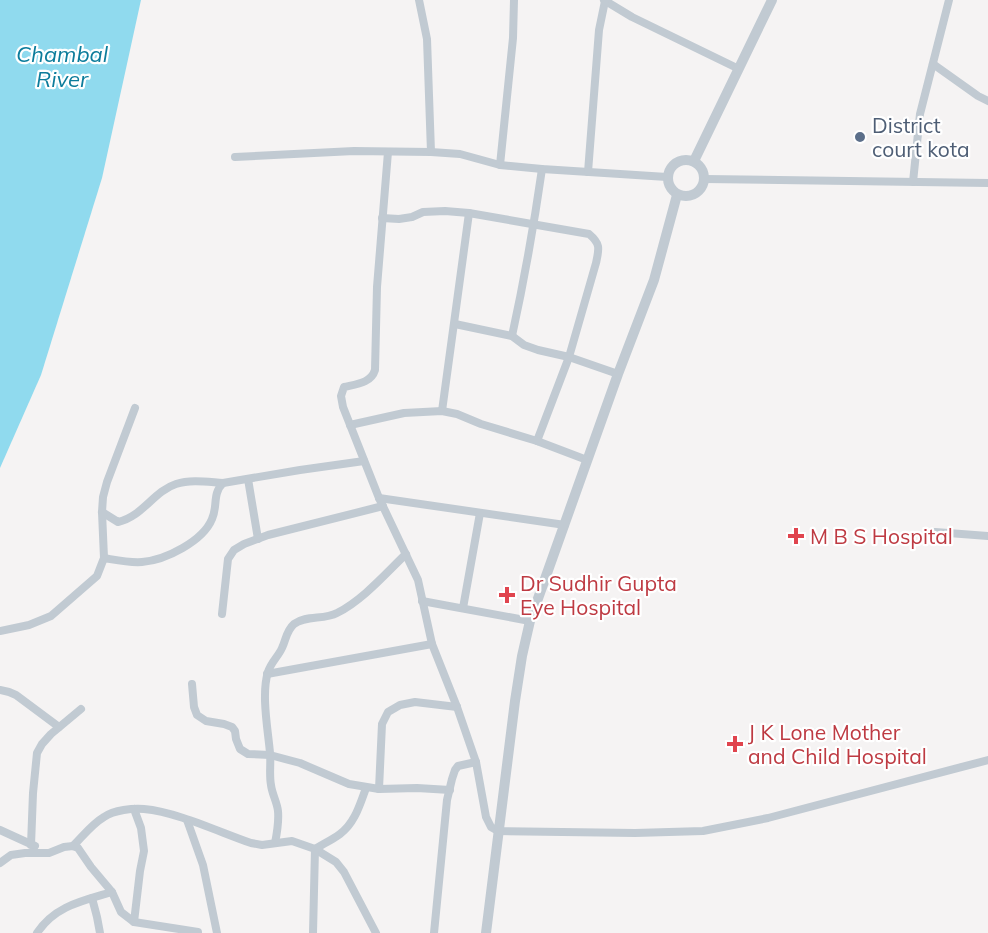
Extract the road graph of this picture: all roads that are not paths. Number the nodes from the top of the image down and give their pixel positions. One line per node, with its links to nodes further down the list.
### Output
1 (419, 0): 10 (street)
2 (514, 0): 13 (street)
3 (604, 0): 7 (street); 15 (street)
4 (772, 0): 7 (street)
5 (949, 0): 6 (street)
6 (933, 64): 8 (street); 18 (street)
7 (739, 69): 12 (street)
8 (988, 101)
9 (388, 152): 10 (street); 11 (street); 22 (street)
10 (431, 152): 13 (street)
11 (235, 158)
12 (694, 161): 16 (street); 17 (street)
13 (500, 165): 14 (street)
14 (542, 170): 15 (street); 23 (street)
15 (588, 172): 16 (street)
16 (667, 177): 20 (street)
17 (705, 179): 18 (street); 20 (street)
18 (913, 182): 19 (street)
19 (988, 183)
20 (677, 195): 27 (street)
21 (469, 213): 22 (street); 23 (street); 24 (street)
22 (382, 218): 30 (street)
23 (534, 224): 25 (street); 26 (street)
24 (455, 324): 25 (street); 29 (street)
25 (512, 336): 26 (street)
26 (569, 357): 27 (street); 31 (street)
27 (618, 374): 32 (street)
28 (135, 408): 37 (street)
29 (442, 411): 30 (street); 31 (street)
30 (350, 425): 33 (street)
31 (537, 441): 32 (street)
32 (587, 460): 39 (street)
33 (364, 461): 34 (street); 36 (street)
34 (248, 479): 35 (street); 42 (street)
35 (223, 483): 37 (street); 44 (street)
36 (381, 502): 38 (street); 42 (street); 43 (street)
37 (102, 512): 44 (street)
38 (480, 513): 39 (street); 46 (street)
39 (565, 525): 48 (street)
40 (935, 532): 41 (street)
41 (988, 536)
42 (258, 539): 47 (street)
43 (406, 554): 45 (street); 51 (street)
44 (104, 558): 49 (street)
45 (422, 601): 46 (street); 50 (street)
46 (463, 608): 48 (street)
47 (222, 614)
48 (530, 621): 66 (street)
49 (0, 631)
50 (432, 644): 51 (street); 54 (street)
51 (267, 674): 57 (street)
52 (192, 684): 57 (street)
53 (0, 690): 56 (street)
54 (457, 707): 59 (street); 61 (street)
55 (81, 709): 56 (street)
56 (59, 727): 68 (street)
57 (270, 756): 60 (street); 67 (street)
58 (988, 760): 66 (street)
59 (476, 762): 62 (street); 66 (street)
60 (366, 788): 61 (street); 70 (street)
61 (379, 789): 62 (street)
62 (450, 789): 82 (street)
63 (134, 809): 64 (street); 69 (street); 75 (street)
64 (187, 820): 67 (street); 79 (street)
65 (0, 830): 68 (street)
66 (498, 831): 83 (street)
67 (275, 843): 70 (street)
68 (31, 845): 71 (street)
69 (73, 846): 71 (street); 73 (street)
70 (315, 849): 80 (street); 81 (street)
71 (49, 853): 72 (street)
72 (0, 863)
73 (112, 891): 74 (street); 75 (street)
74 (92, 898): 76 (street); 77 (street)
75 (134, 922): 78 (street)
76 (37, 933)
77 (100, 933)
78 (200, 933)
79 (217, 933)
80 (313, 933)
81 (376, 933)
82 (434, 933)
83 (486, 933)

